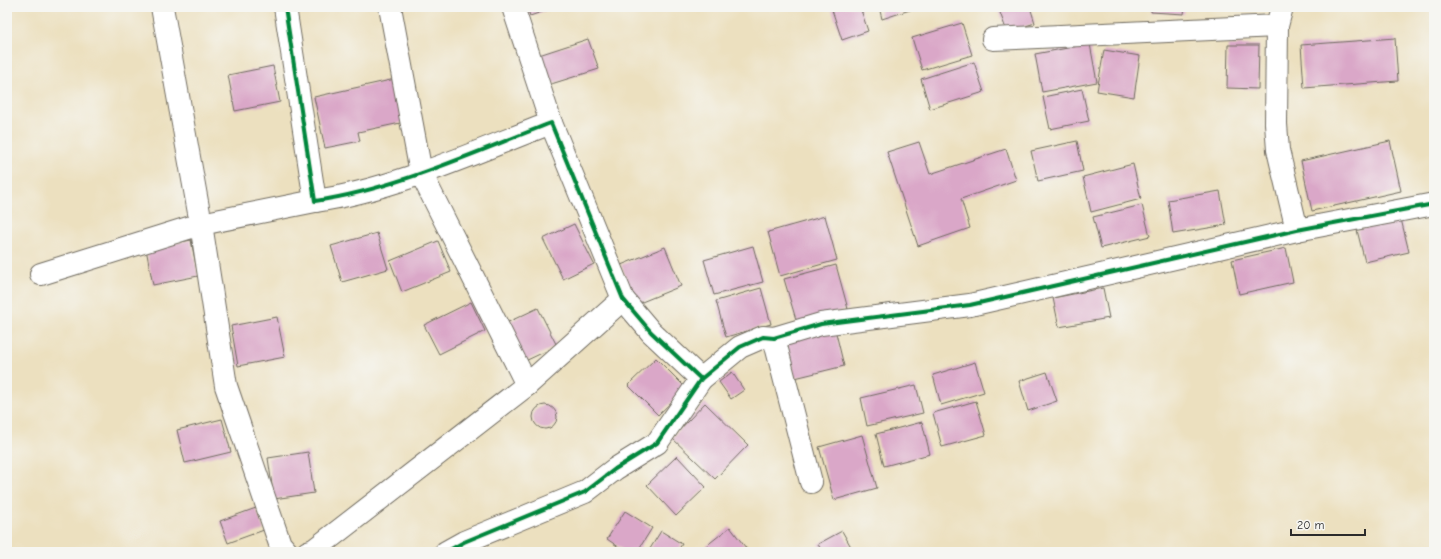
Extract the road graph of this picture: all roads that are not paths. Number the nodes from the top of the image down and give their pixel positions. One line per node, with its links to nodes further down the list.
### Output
1 (162, 7): 11 (street)
2 (285, 7): 9 (street)
3 (390, 7): 8 (street)
4 (513, 7): 7 (street)
5 (1280, 16): 6 (street); 12 (street)
6 (993, 39)
7 (551, 123): 8 (street); 14 (street)
8 (421, 172): 9 (street); 17 (street)
9 (316, 201): 11 (street)
10 (1434, 204): 12 (street)
11 (201, 224): 13 (street); 20 (street)
12 (1297, 230): 15 (street)
13 (41, 274)
14 (622, 300): 16 (street); 17 (street)
15 (774, 338): 16 (street); 18 (street)
16 (701, 379): 19 (street)
17 (527, 385): 21 (street)
18 (811, 482)
19 (459, 549)
20 (287, 552)
21 (308, 552)

